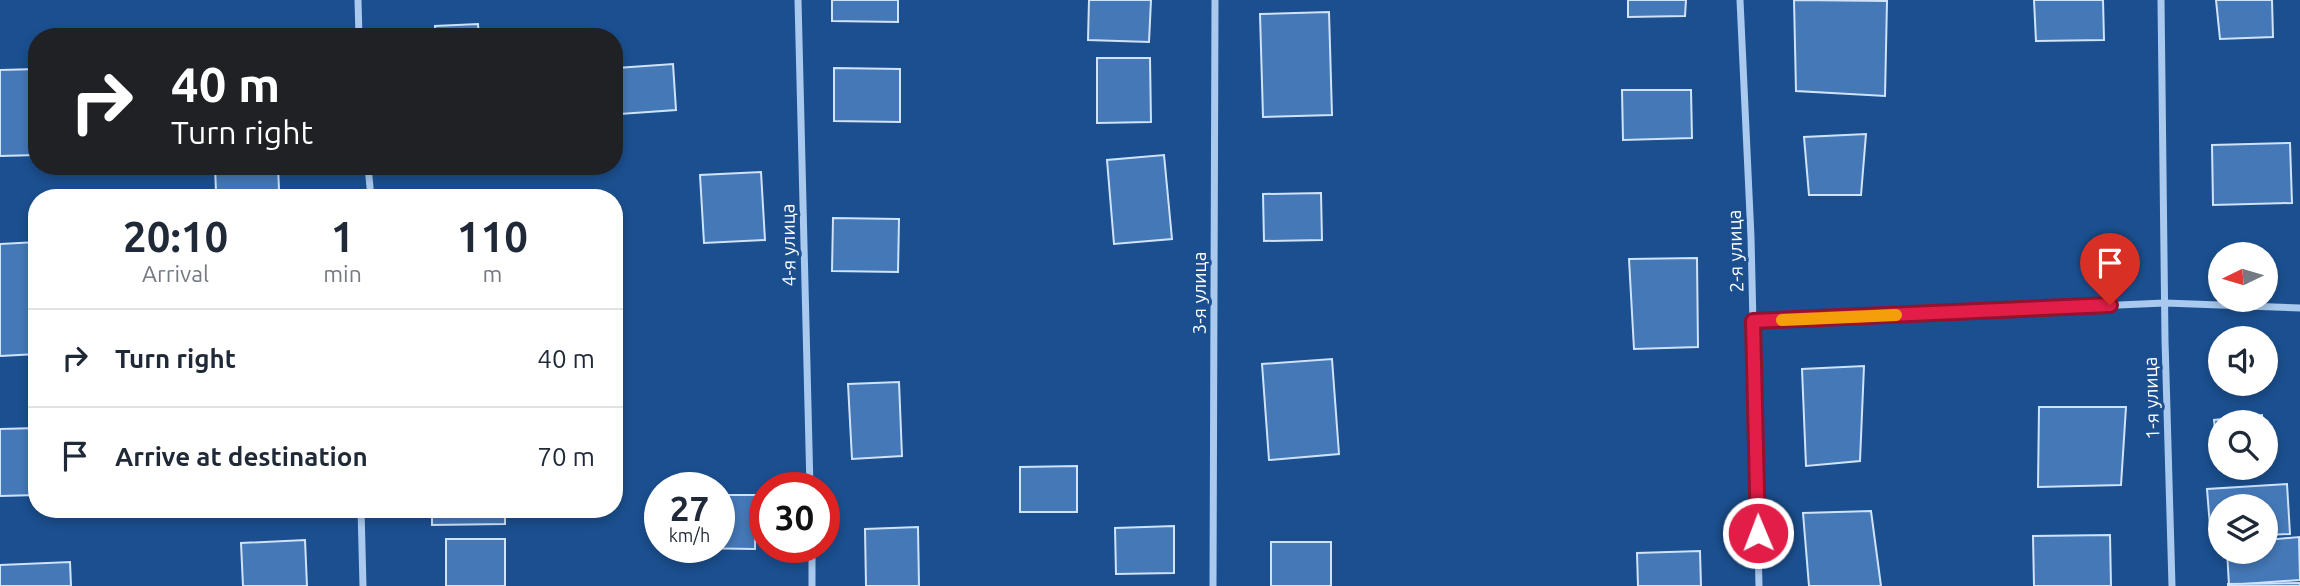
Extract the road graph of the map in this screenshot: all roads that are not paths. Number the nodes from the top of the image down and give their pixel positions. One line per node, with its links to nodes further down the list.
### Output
1 (358, 0): 6 (street)
2 (798, 0): 10 (street, 4-я улица)
3 (1214, 0): 15 (street, 3-я улица)
4 (1740, 0): 9 (street, 2-я улица)
5 (2161, 0): 7 (street, 1-я улица)
6 (359, 28)
7 (2165, 303): 8 (street); 9 (street); 17 (street, 1-я улица)
8 (2300, 308)
9 (1753, 321): 16 (street, 2-я улица)
10 (810, 472)
11 (361, 518): 13 (street)
12 (811, 563): 14 (street)
13 (363, 586)
14 (812, 586)
15 (1213, 586)
16 (1759, 586)
17 (2172, 586)

